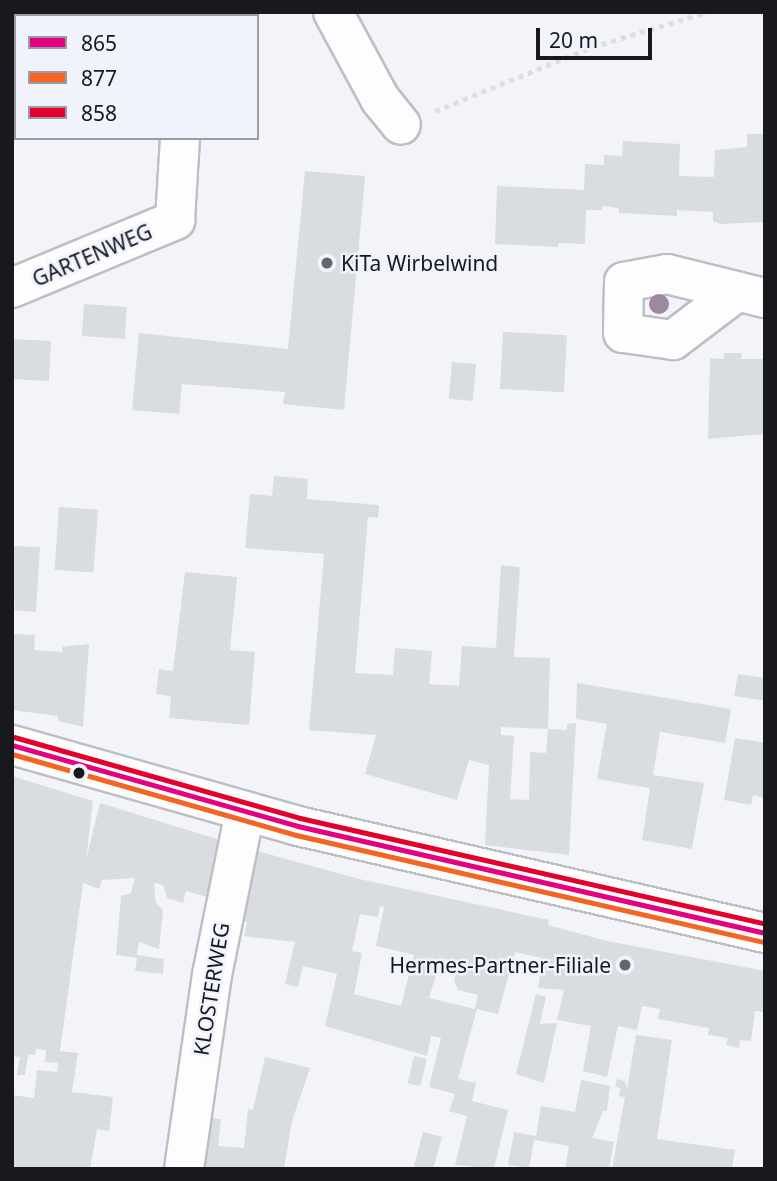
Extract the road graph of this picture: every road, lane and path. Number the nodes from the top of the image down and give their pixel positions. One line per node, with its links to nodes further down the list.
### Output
1 (333, 12): 3 (street)
2 (707, 12): 3 (path)
3 (401, 125)
4 (180, 140): 5 (street, GARTENWEG)
5 (12, 288)
6 (12, 745): 7 (street)
7 (244, 811): 8 (street); 9 (street, KLOSTERWEG)
8 (765, 933)
9 (184, 1169)

